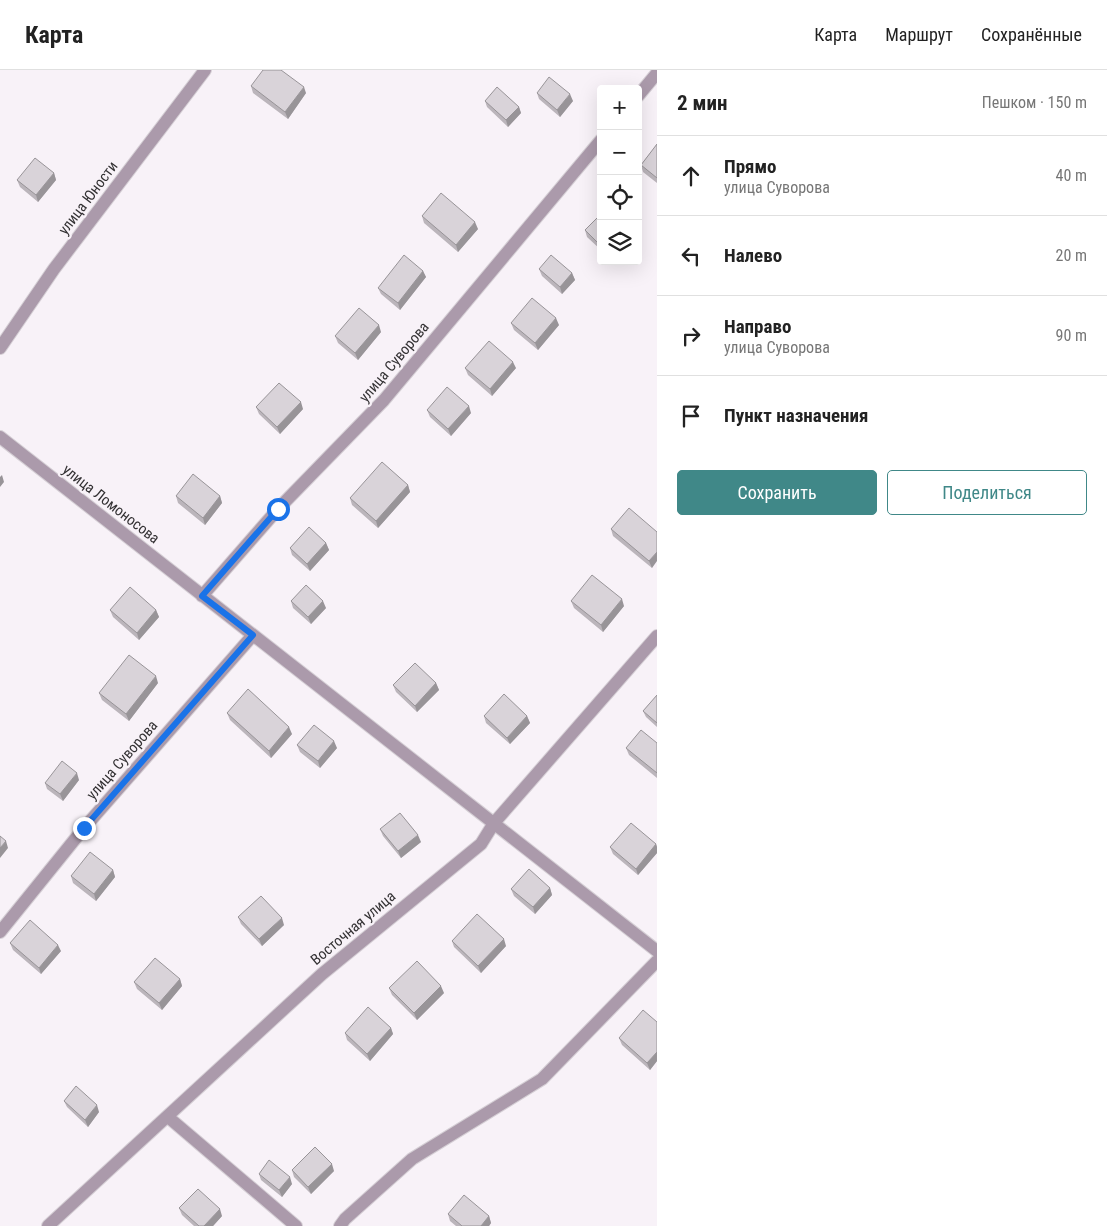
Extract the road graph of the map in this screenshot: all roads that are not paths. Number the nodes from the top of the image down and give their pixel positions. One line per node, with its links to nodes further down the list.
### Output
1 (205, 70): 5 (street, улица Юности)
2 (657, 73): 3 (street)
3 (642, 91)
4 (597, 145): 7 (street, улица Суворова)
5 (0, 348)
6 (0, 437): 7 (street, улица Ломоносова)
7 (202, 596): 8 (street, улица Ломоносова)
8 (253, 635): 10 (street, улица Ломоносова); 11 (street, улица Суворова)
9 (657, 636): 10 (street, Восточная улица)
10 (494, 823): 12 (street, улица Ломоносова); 14 (street, Восточная улица)
11 (0, 932)
12 (657, 951)
13 (657, 961): 17 (street)
14 (168, 1117): 15 (street, Восточная улица); 16 (street)
15 (48, 1226)
16 (296, 1226)
17 (340, 1226)

